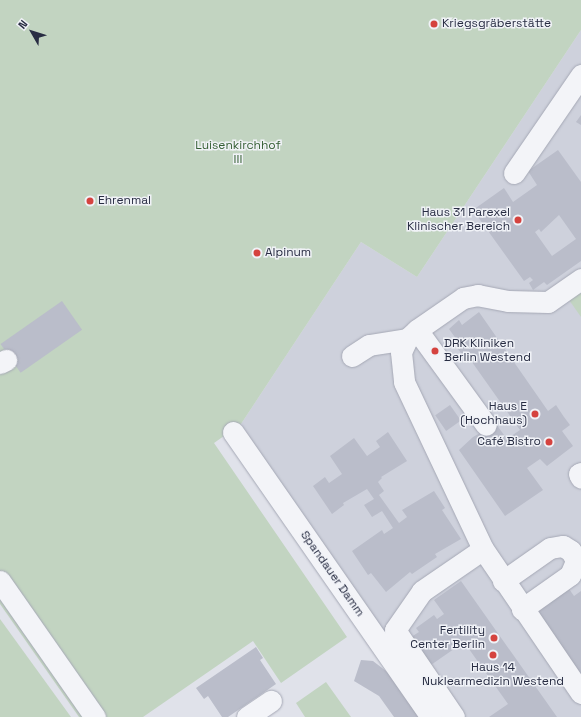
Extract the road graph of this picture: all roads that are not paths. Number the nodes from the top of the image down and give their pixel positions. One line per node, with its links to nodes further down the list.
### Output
1 (581, 75): 2 (street)
2 (514, 173)
3 (581, 279): 4 (street)
4 (412, 334): 5 (street); 6 (street); 8 (street)
5 (352, 356)
6 (486, 425)
7 (233, 432): 16 (street, Spandauer Damm)
8 (483, 549): 10 (street); 17 (street)
9 (0, 581): 14 (street)
10 (503, 581): 11 (street); 11 (street)
11 (522, 609): 12 (street)
12 (581, 693)
13 (271, 701): 15 (street)
14 (95, 717)
15 (247, 717)
16 (431, 717)
17 (454, 717)

